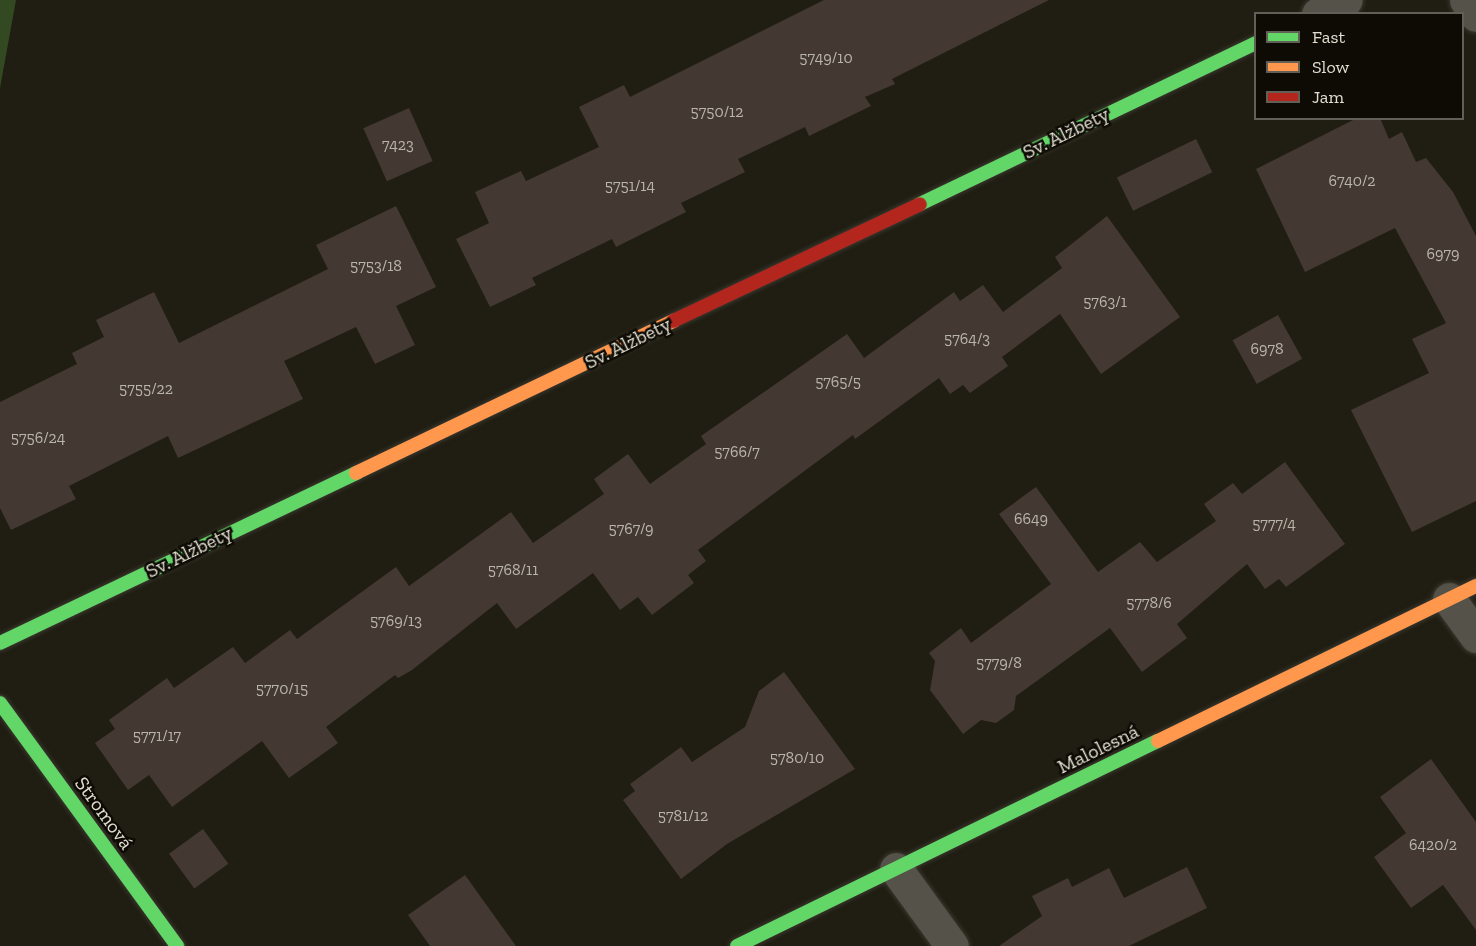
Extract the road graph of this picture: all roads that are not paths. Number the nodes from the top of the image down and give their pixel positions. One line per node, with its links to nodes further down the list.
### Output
1 (1346, 0): 3 (street)
2 (1466, 0): 4 (street)
3 (1322, 12)
4 (1476, 15)
5 (1254, 44): 8 (street, Sv. Alžbety)
6 (1463, 593): 7 (street); 10 (street, Malolesná)
7 (1476, 636)
8 (0, 643)
9 (0, 703): 11 (street, Stromová)
10 (896, 869): 12 (street, Malolesná); 13 (street)
11 (177, 946)
12 (737, 946)
13 (952, 946)

